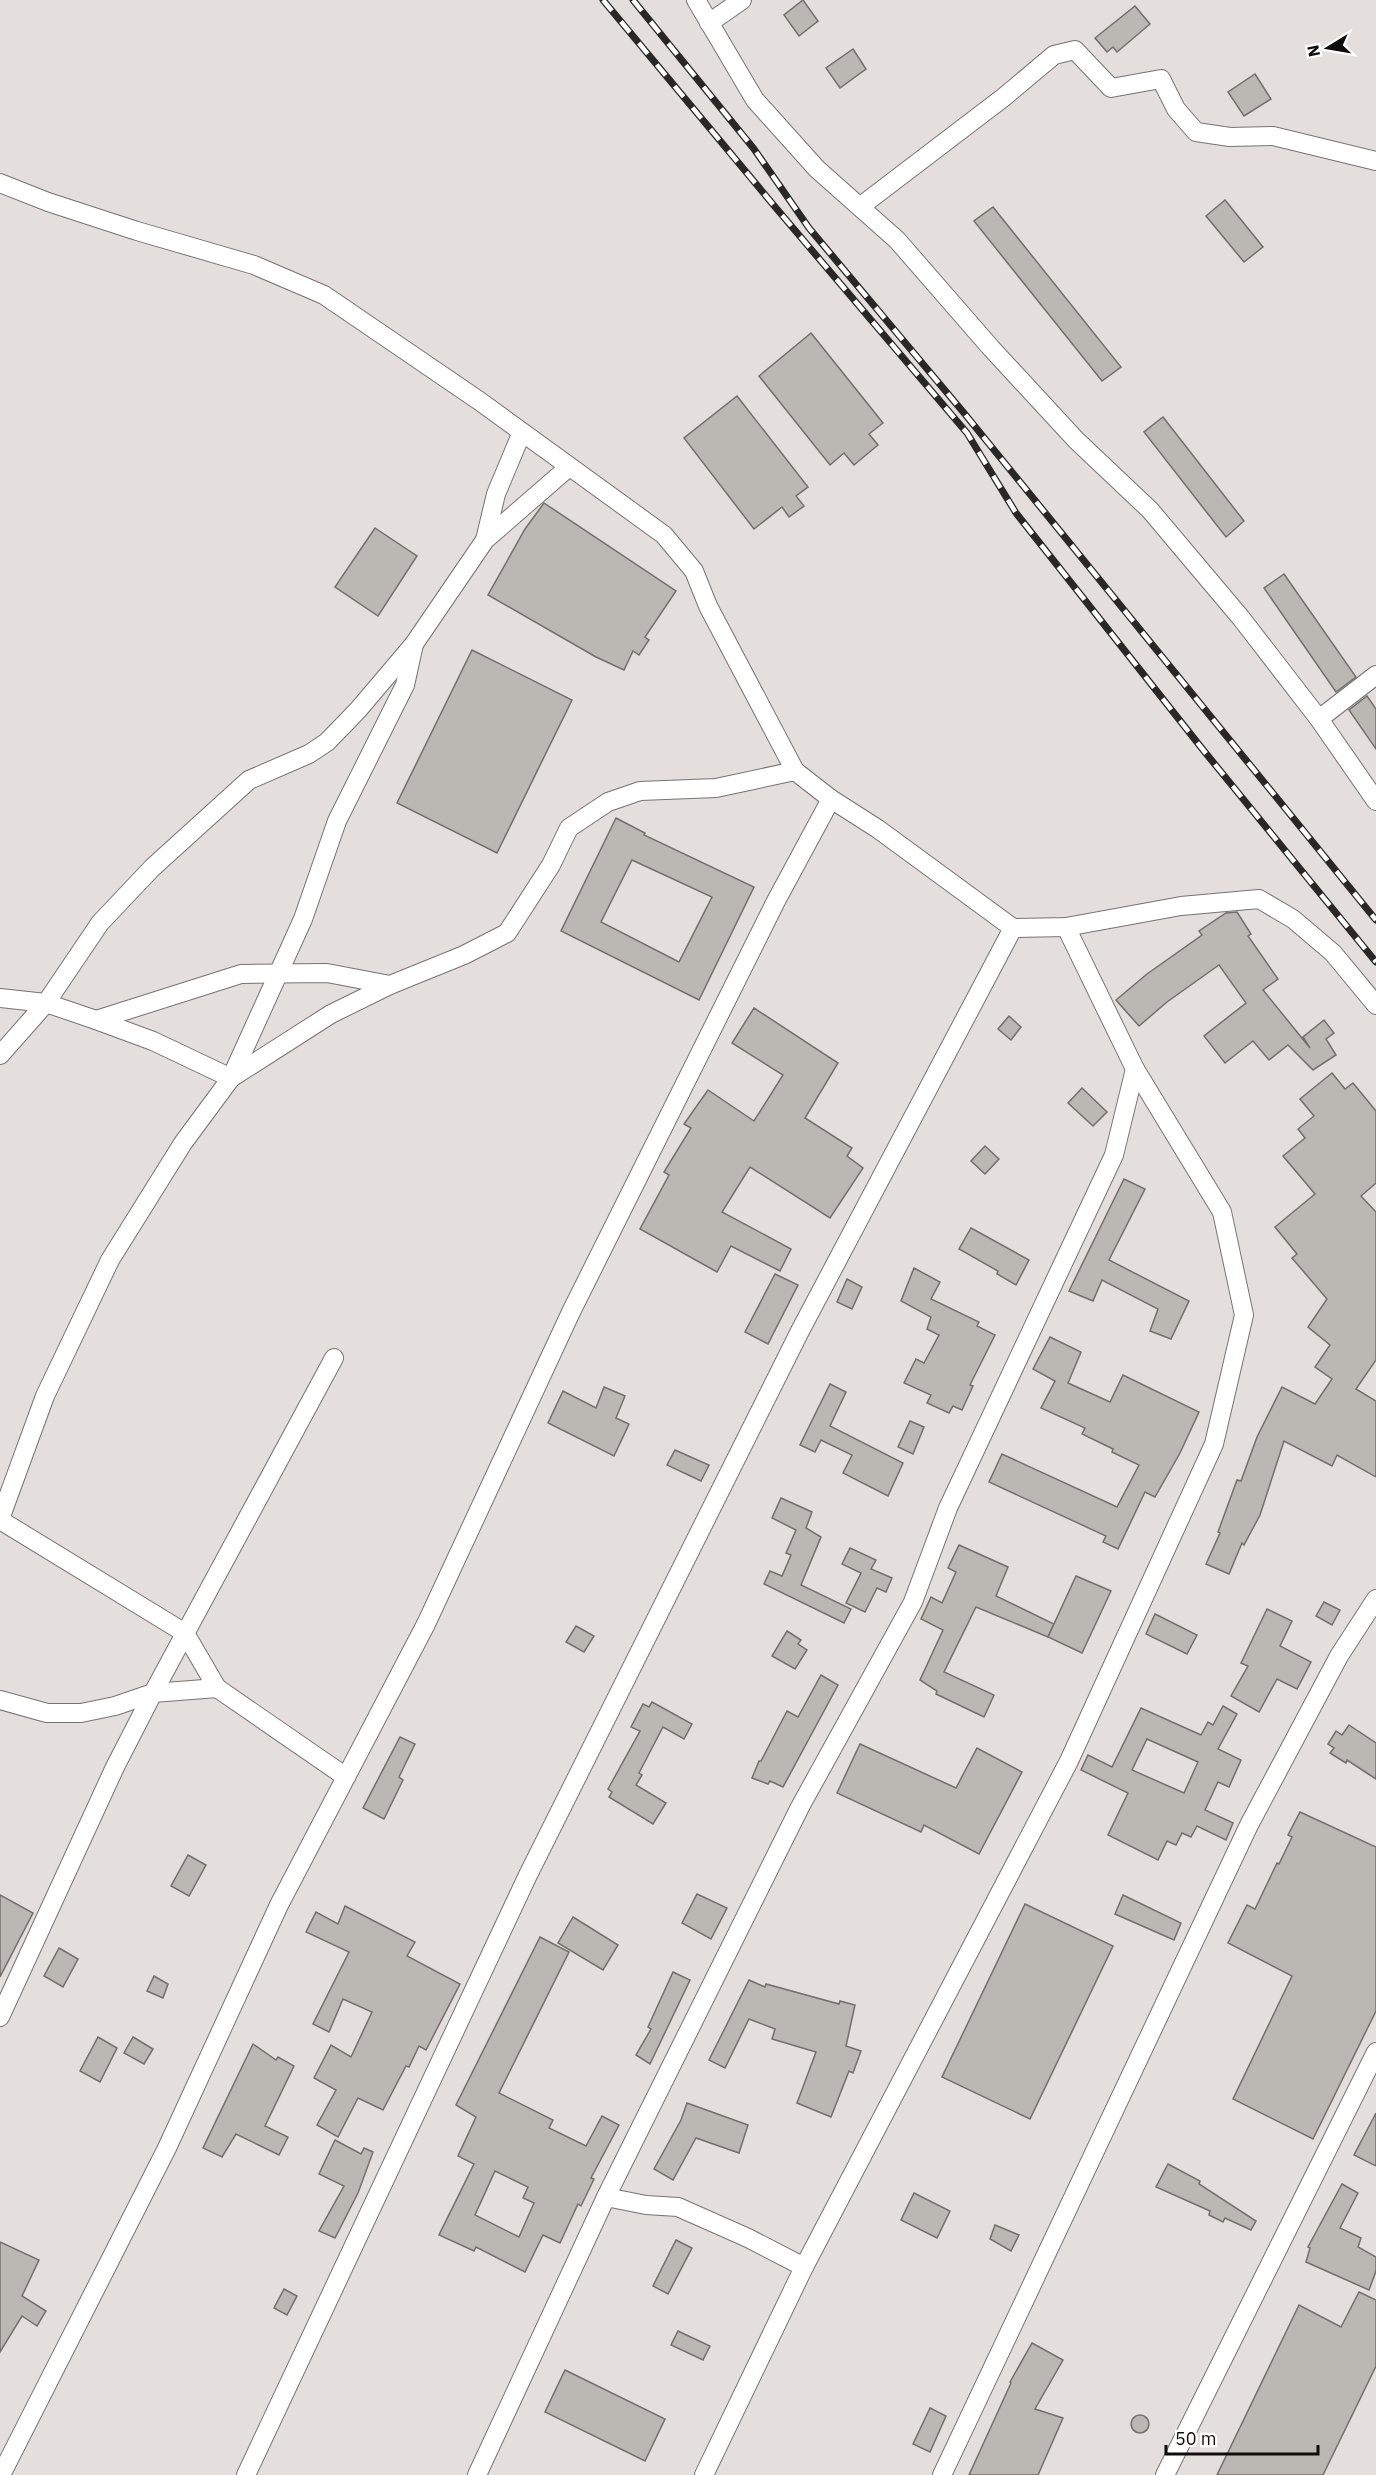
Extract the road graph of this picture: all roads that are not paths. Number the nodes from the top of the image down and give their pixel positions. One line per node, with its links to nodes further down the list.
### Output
1 (696, 0): 3 (street)
2 (742, 0): 3 (street)
3 (710, 23): 6 (street)
4 (1376, 161): 6 (street)
5 (0, 183): 7 (street)
6 (861, 206): 12 (street)
7 (522, 432): 8 (street); 9 (street)
8 (569, 467): 9 (street); 13 (street)
9 (485, 540): 10 (street)
10 (414, 644): 18 (street); 21 (street)
11 (1376, 675): 12 (street)
12 (1319, 719): 15 (street)
13 (795, 771): 14 (street); 19 (street)
14 (831, 799): 17 (street); 36 (street)
15 (1376, 801)
16 (1066, 927): 17 (street); 22 (street); 27 (street)
17 (1013, 928): 42 (street)
18 (276, 973): 19 (street); 23 (street); 28 (street)
19 (390, 985): 28 (street)
20 (0, 998): 21 (street)
21 (46, 1003): 23 (street); 24 (street)
22 (1376, 1005)
23 (96, 1020): 28 (street)
24 (19, 1034): 25 (street); 26 (street)
25 (0, 1035)
26 (0, 1055)
27 (1135, 1069): 39 (street); 40 (street)
28 (231, 1078): 30 (street)
29 (334, 1358): 32 (street)
30 (0, 1520): 32 (street)
31 (1376, 1599): 45 (street)
32 (185, 1633): 33 (street); 34 (street)
33 (217, 1688): 34 (street); 36 (street)
34 (153, 1693): 35 (street); 37 (street)
35 (0, 1700)
36 (346, 1777): 41 (street)
37 (0, 2017)
38 (1376, 2052): 46 (street)
39 (606, 2197): 40 (street); 43 (street)
40 (804, 2267): 44 (street)
41 (1, 2475)
42 (246, 2475)
43 (477, 2475)
44 (704, 2475)
45 (942, 2475)
46 (1165, 2475)

